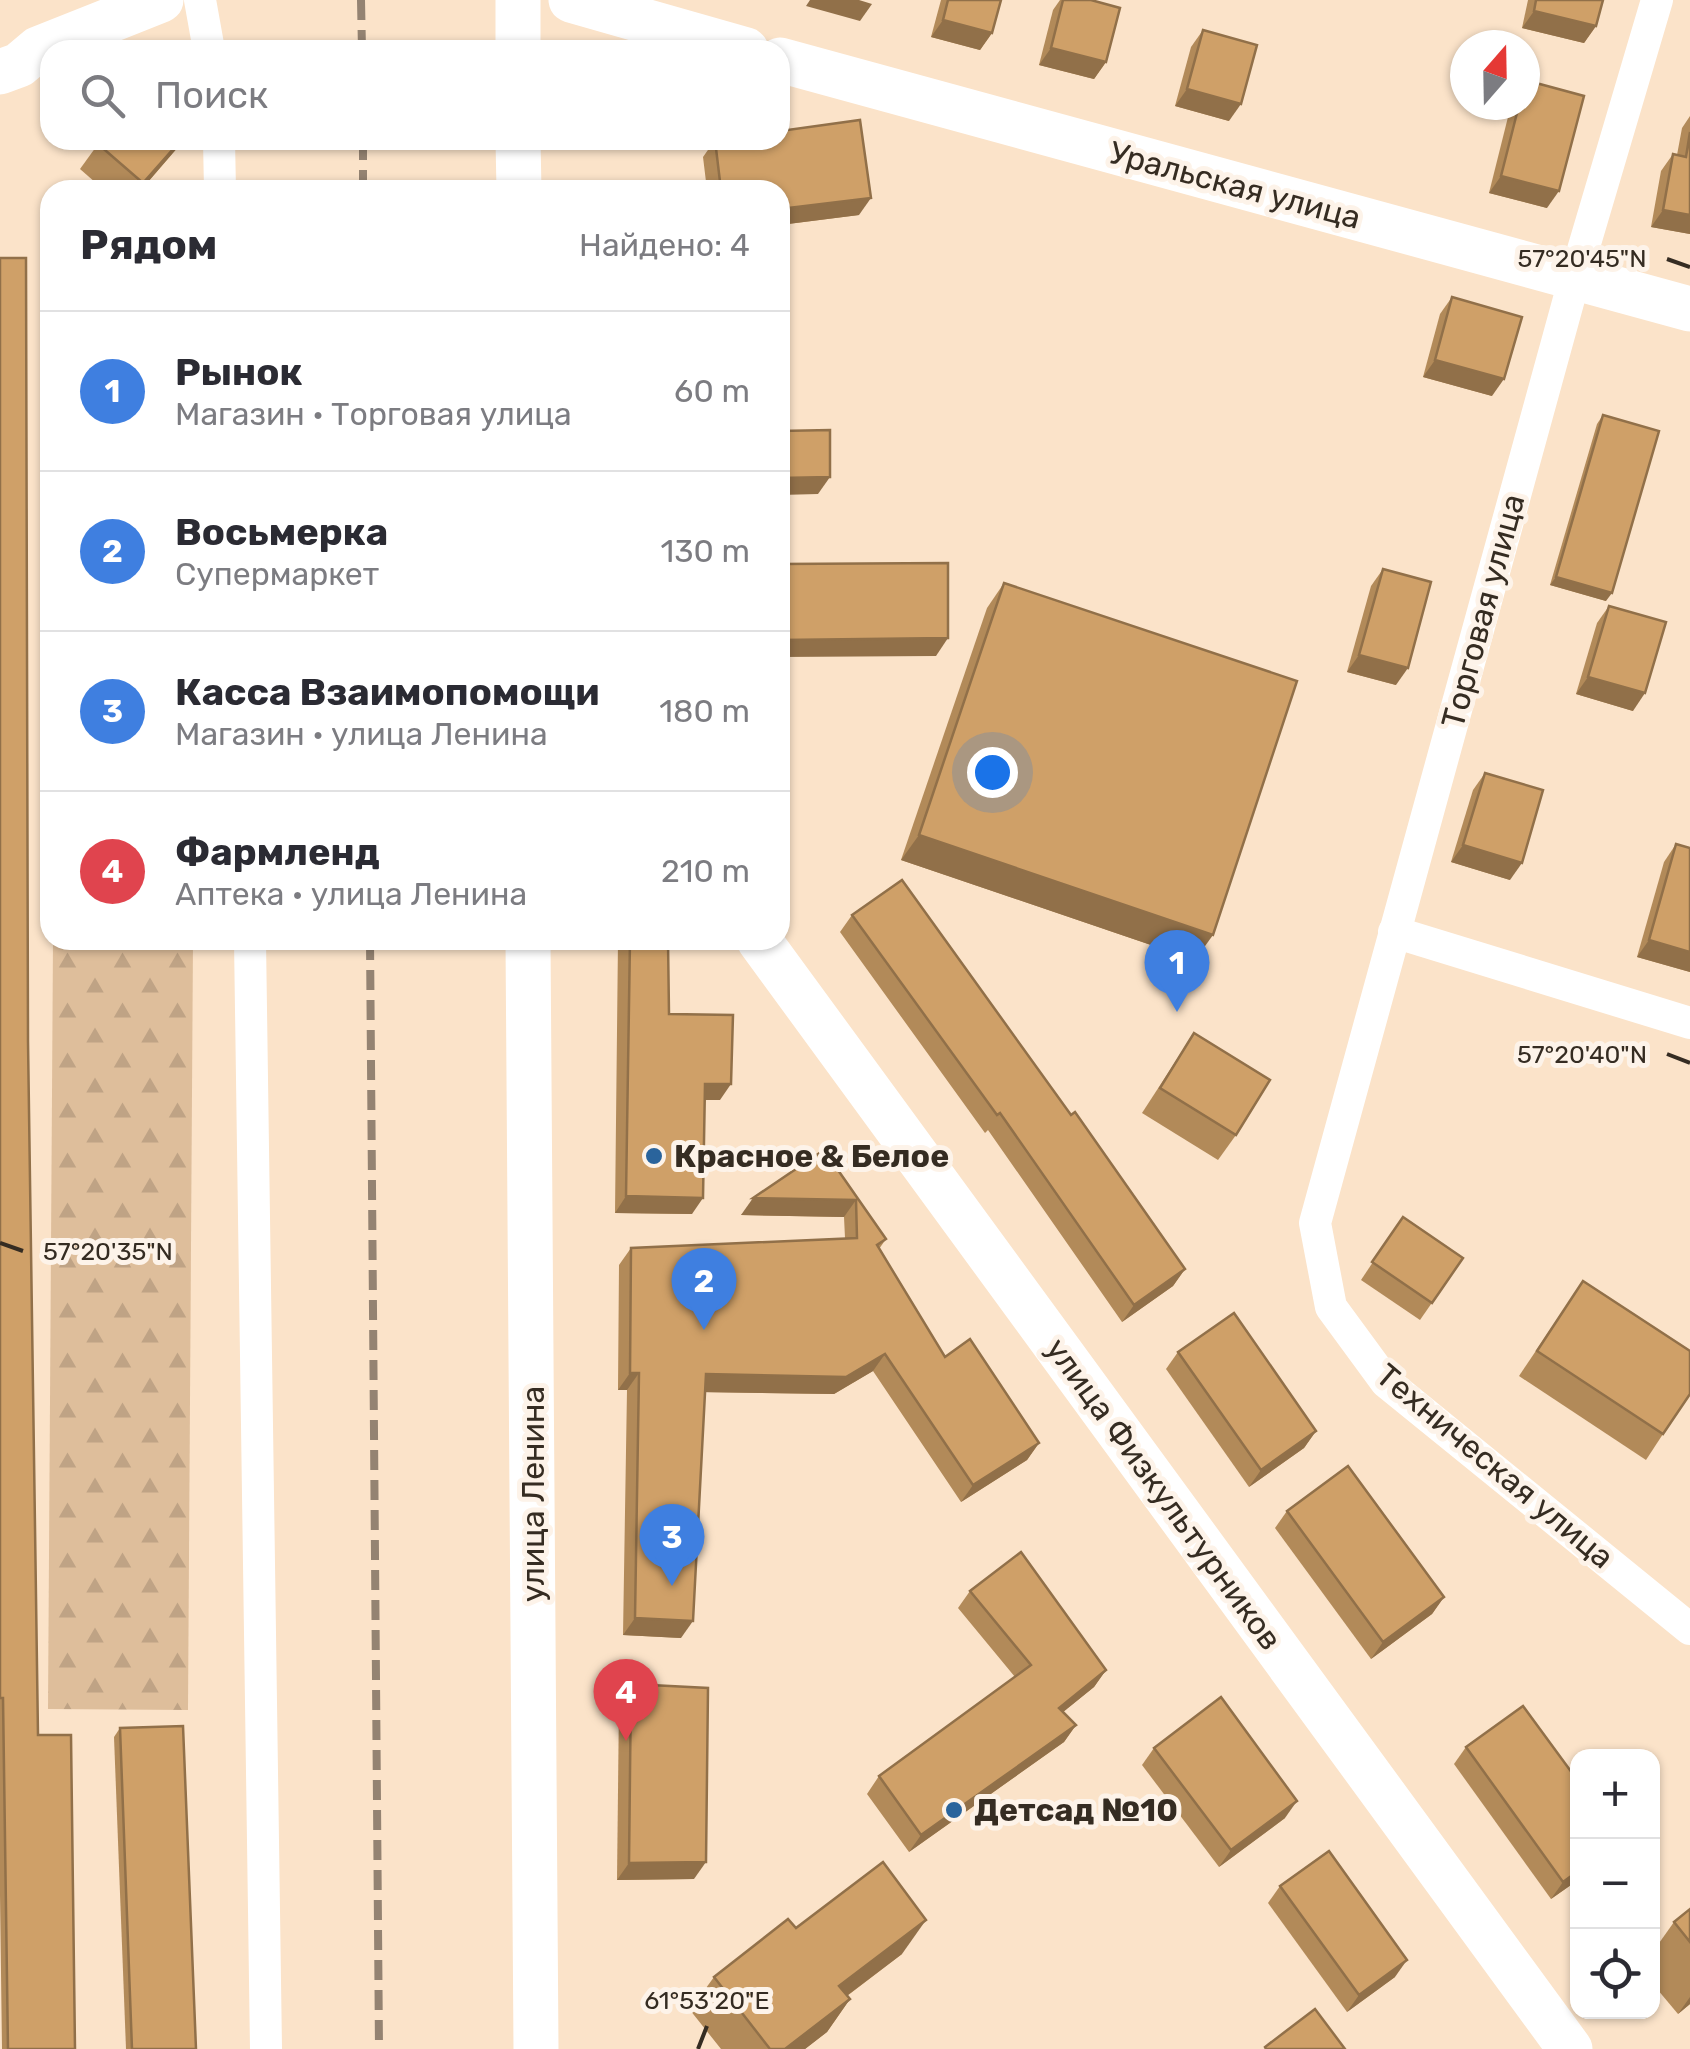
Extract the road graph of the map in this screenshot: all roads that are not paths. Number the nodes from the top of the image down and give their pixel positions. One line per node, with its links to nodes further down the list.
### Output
1 (58, 0): 7 (street)
2 (162, 0): 8 (street)
3 (200, 0): 9 (street)
4 (518, 0): 10 (street)
5 (570, 0): 11 (street)
6 (1657, 0): 20 (street, Торговая улица)
7 (44, 40)
8 (61, 40)
9 (207, 40)
10 (518, 40)
11 (711, 40)
12 (40, 46): 13 (street)
13 (38, 49): 15 (street)
14 (790, 63): 20 (street, Уральская улица)
15 (0, 72)
16 (218, 150): 18 (street)
17 (518, 150): 19 (street)
18 (220, 180)
19 (519, 180)
20 (1574, 277): 21 (street, Уральская улица); 22 (street, Торговая улица)
21 (1690, 309)
22 (1394, 932): 26 (street); 27 (street, Торговая улица)
23 (250, 950): 29 (street)
24 (528, 950): 30 (street, улица Ленина)
25 (766, 950): 31 (street, улица Физкультурников)
26 (1690, 1023)
27 (1315, 1223): 28 (street, Техническая улица)
28 (1690, 1629)
29 (266, 2049)
30 (536, 2049)
31 (1570, 2049)

